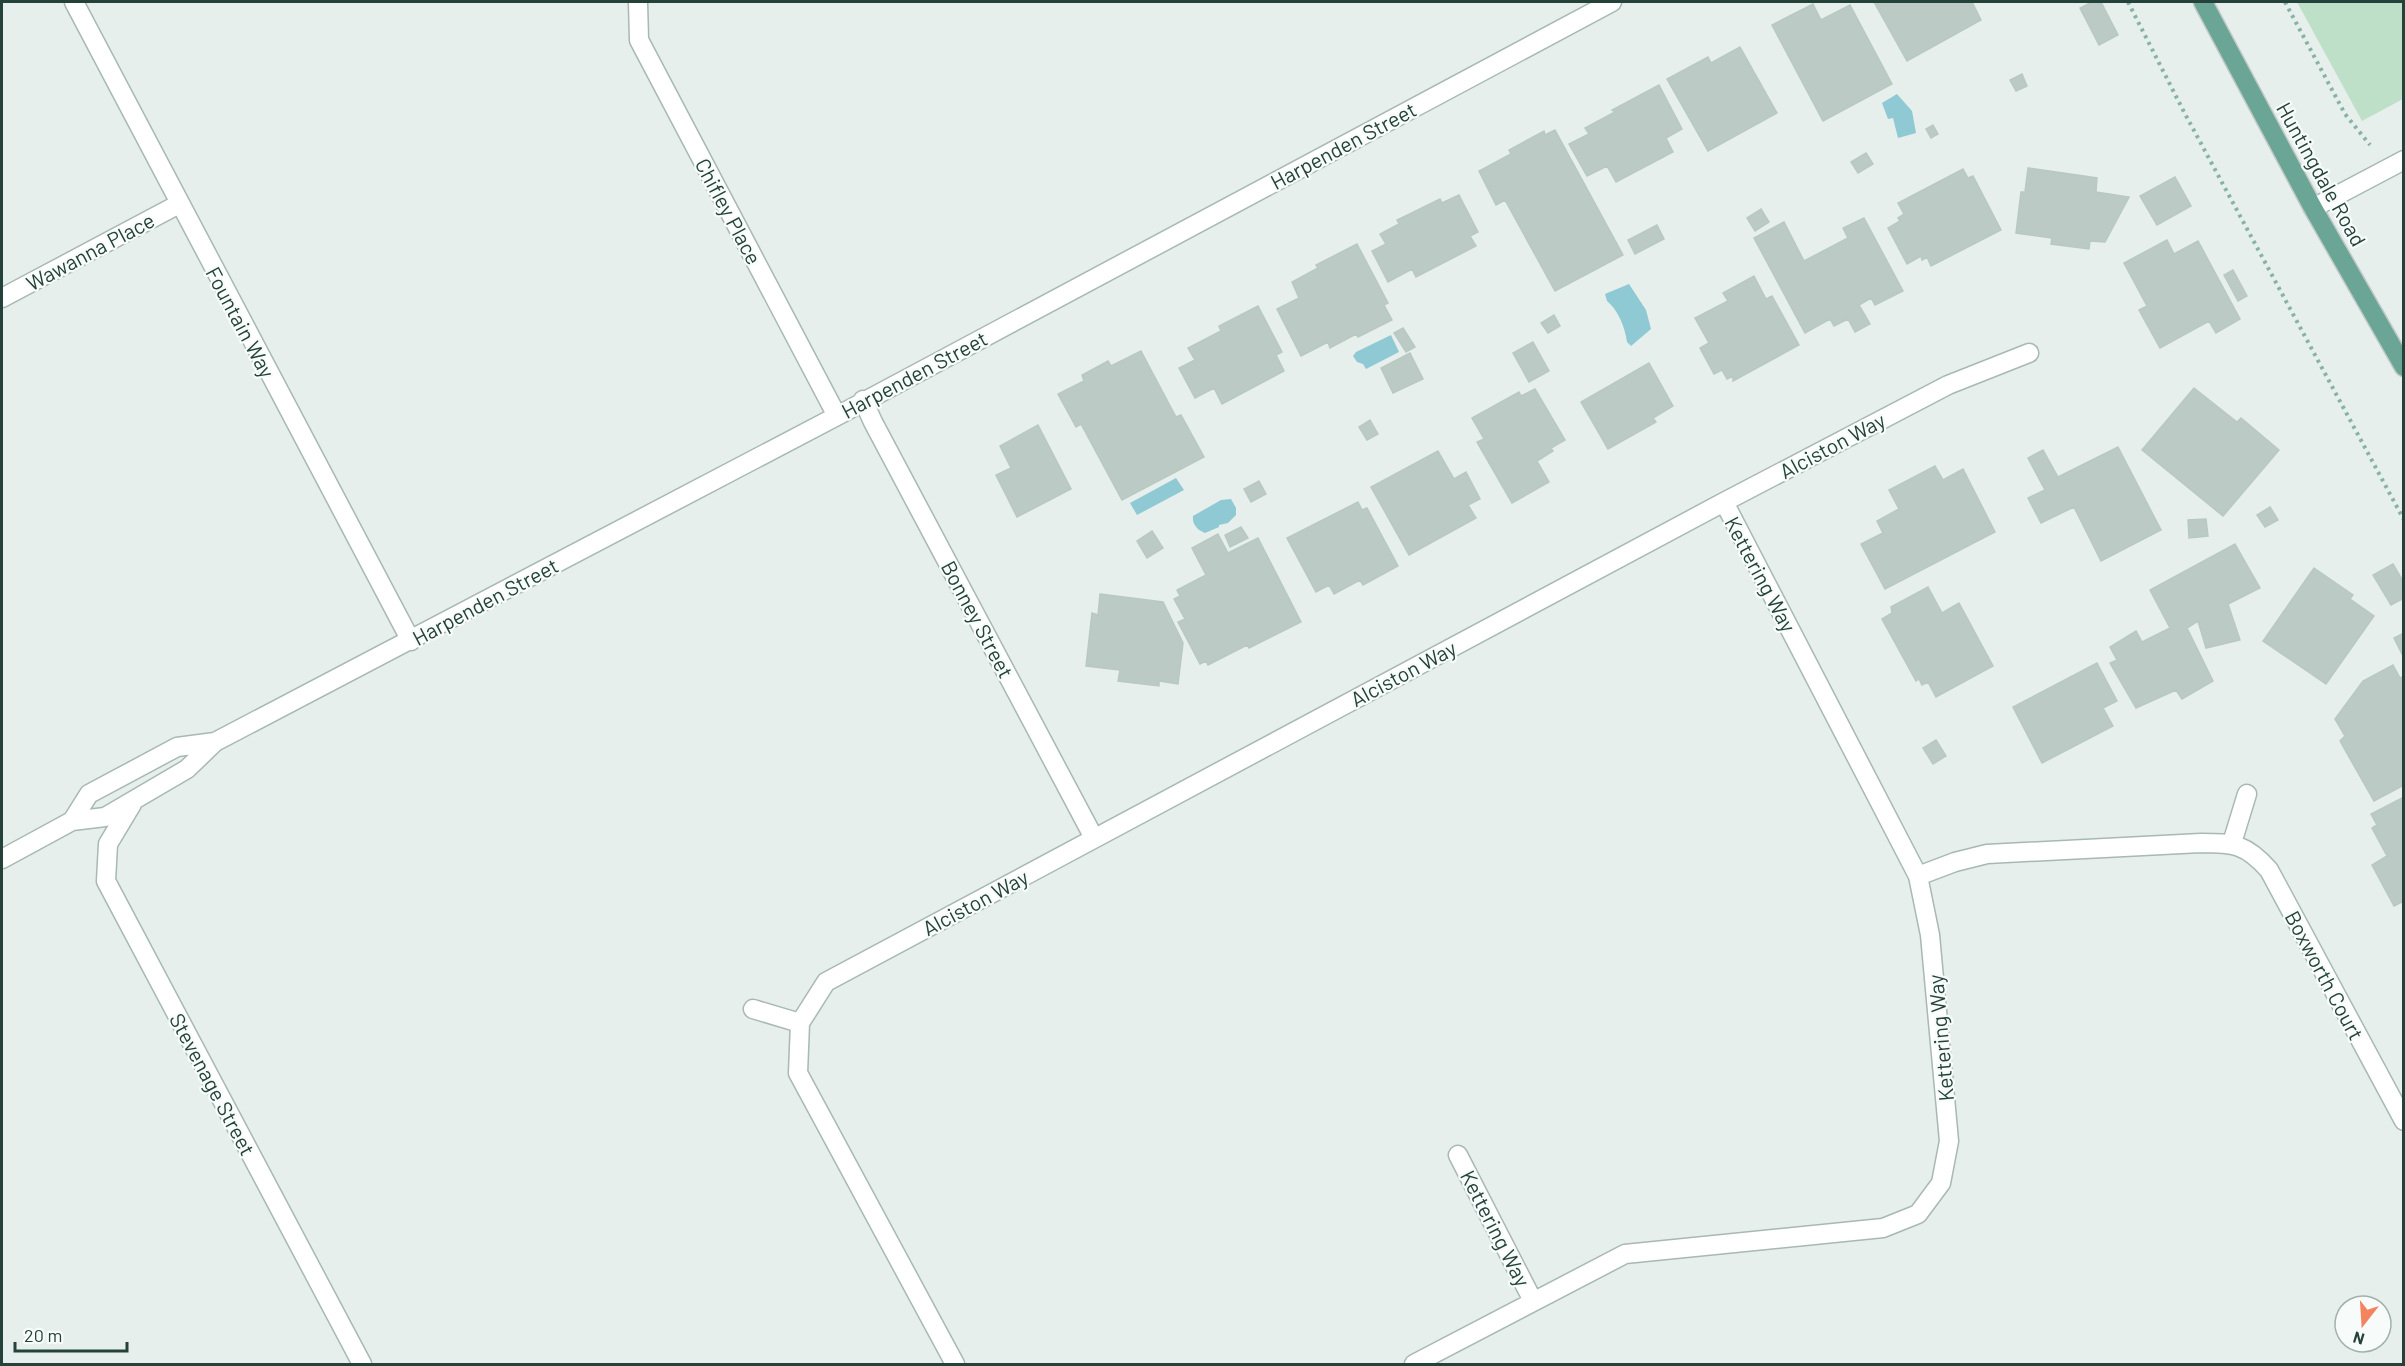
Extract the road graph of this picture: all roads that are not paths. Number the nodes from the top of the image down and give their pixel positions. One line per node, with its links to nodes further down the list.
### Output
1 (74, 2): 6 (street, Fountain Way)
2 (638, 2): 12 (street, Chifley Place)
3 (2203, 2): 7 (main road, Huntingdale Road)
4 (1601, 4): 11 (street, Harpenden Street)
5 (2403, 160): 7 (street)
6 (179, 204): 8 (street, Wawanna Place); 14 (street, Fountain Way)
7 (2313, 208): 10 (main road, Huntingdale Road)
8 (2, 298)
9 (2029, 353): 13 (street, Alciston Way)
10 (2403, 367)
11 (863, 400): 12 (street, Harpenden Street); 19 (street, Bonney Street)
12 (837, 416): 14 (street, Harpenden Street)
13 (1724, 501): 19 (street, Alciston Way); 22 (street, Kettering Way)
14 (411, 641): 15 (street, Harpenden Street)
15 (215, 742): 17 (street, Harpenden Street); 18 (street, Harpenden Street)
16 (2247, 794): 20 (street)
17 (135, 800): 18 (street, Harpenden Street); 28 (street, Stevenage Street)
18 (72, 821): 21 (street, Harpenden Street)
19 (1094, 838): 24 (street, Alciston Way)
20 (2232, 843): 22 (street); 25 (street, Boxworth Court)
21 (2, 858)
22 (1918, 876): 27 (street, Kettering Way)
23 (753, 1009): 24 (street)
24 (800, 1023): 29 (street)
25 (2403, 1121)
26 (1458, 1155): 27 (street, Kettering Way)
27 (1533, 1301): 30 (street, Kettering Way)
28 (362, 1365)
29 (954, 1365)
30 (1414, 1365)

